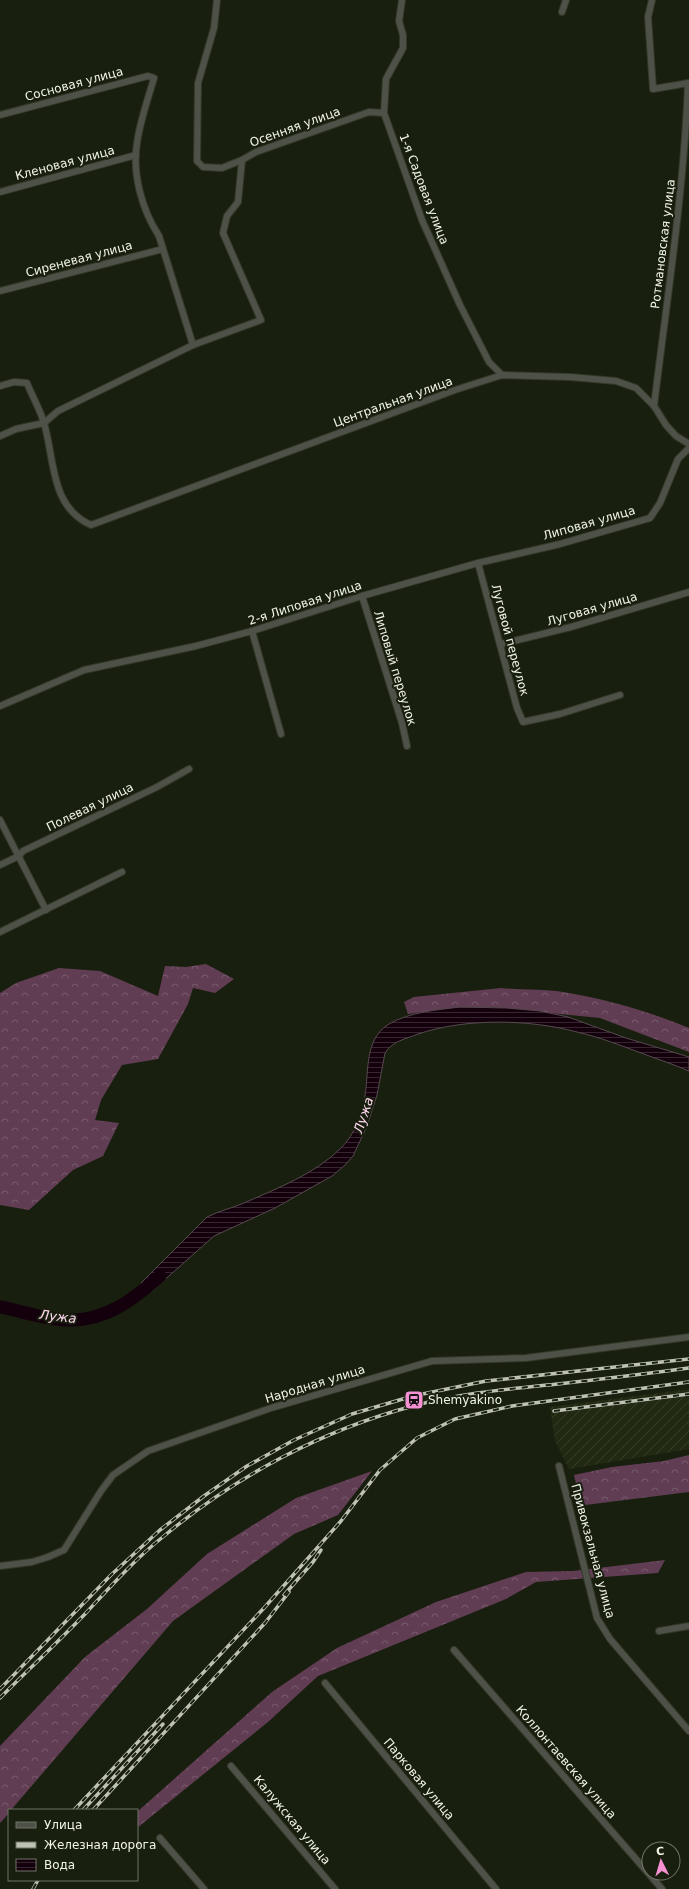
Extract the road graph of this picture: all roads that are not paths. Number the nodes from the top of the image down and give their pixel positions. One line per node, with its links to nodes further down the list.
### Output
1 (217, 0): 10 (street)
2 (402, 0): 7 (street, 1-я Садовая улица)
3 (566, 0): 5 (street)
4 (652, 0): 6 (street)
5 (562, 12)
6 (689, 83): 17 (street, Ротмановская улица)
7 (384, 113): 10 (street, Осенняя улица); 15 (street, 1-я Садовая улица)
8 (0, 115): 9 (street, Сосновая улица)
9 (136, 155): 11 (street, Кленовая улица); 12 (street)
10 (242, 160): 14 (street, Осенняя улица)
11 (0, 192)
12 (163, 249): 13 (street, Сиреневая улица); 14 (street)
13 (0, 291)
14 (193, 346): 18 (street)
15 (502, 375): 17 (street, Центральная улица); 18 (street, Центральная улица)
16 (0, 386): 18 (street)
17 (654, 406): 20 (street, Центральная улица)
18 (44, 423): 19 (street)
19 (0, 436)
20 (689, 444)
21 (689, 448): 22 (street, Липовая улица)
22 (478, 563): 24 (street, 2-я Липовая улица); 26 (street, Луговой переулок)
23 (689, 592): 26 (street, Луговая улица)
24 (362, 596): 25 (street, 2-я Липовая улица); 30 (street, Липовый переулок)
25 (252, 631): 28 (street, 2-я Липовая улица); 29 (street)
26 (501, 644): 27 (street, Луговой переулок)
27 (620, 695)
28 (0, 706)
29 (281, 734)
30 (407, 746)
31 (189, 769): 33 (street, Полевая улица)
32 (0, 820): 33 (street)
33 (19, 856): 34 (street, Полевая улица); 36 (street)
34 (0, 865)
35 (122, 872): 36 (street)
36 (46, 910): 37 (street)
37 (0, 932)
38 (689, 1337): 40 (street, Народная улица)
39 (559, 1466): 45 (street, Привокзальная улица)
40 (0, 1566)
41 (689, 1626): 42 (street)
42 (659, 1631)
43 (454, 1650): 51 (street, Коллонтаевская улица)
44 (325, 1683): 50 (street, Парковая улица)
45 (689, 1731)
46 (231, 1766): 49 (street, Калужская улица)
47 (160, 1838): 48 (street)
48 (204, 1889)
49 (335, 1889)
50 (496, 1889)
51 (662, 1889)

